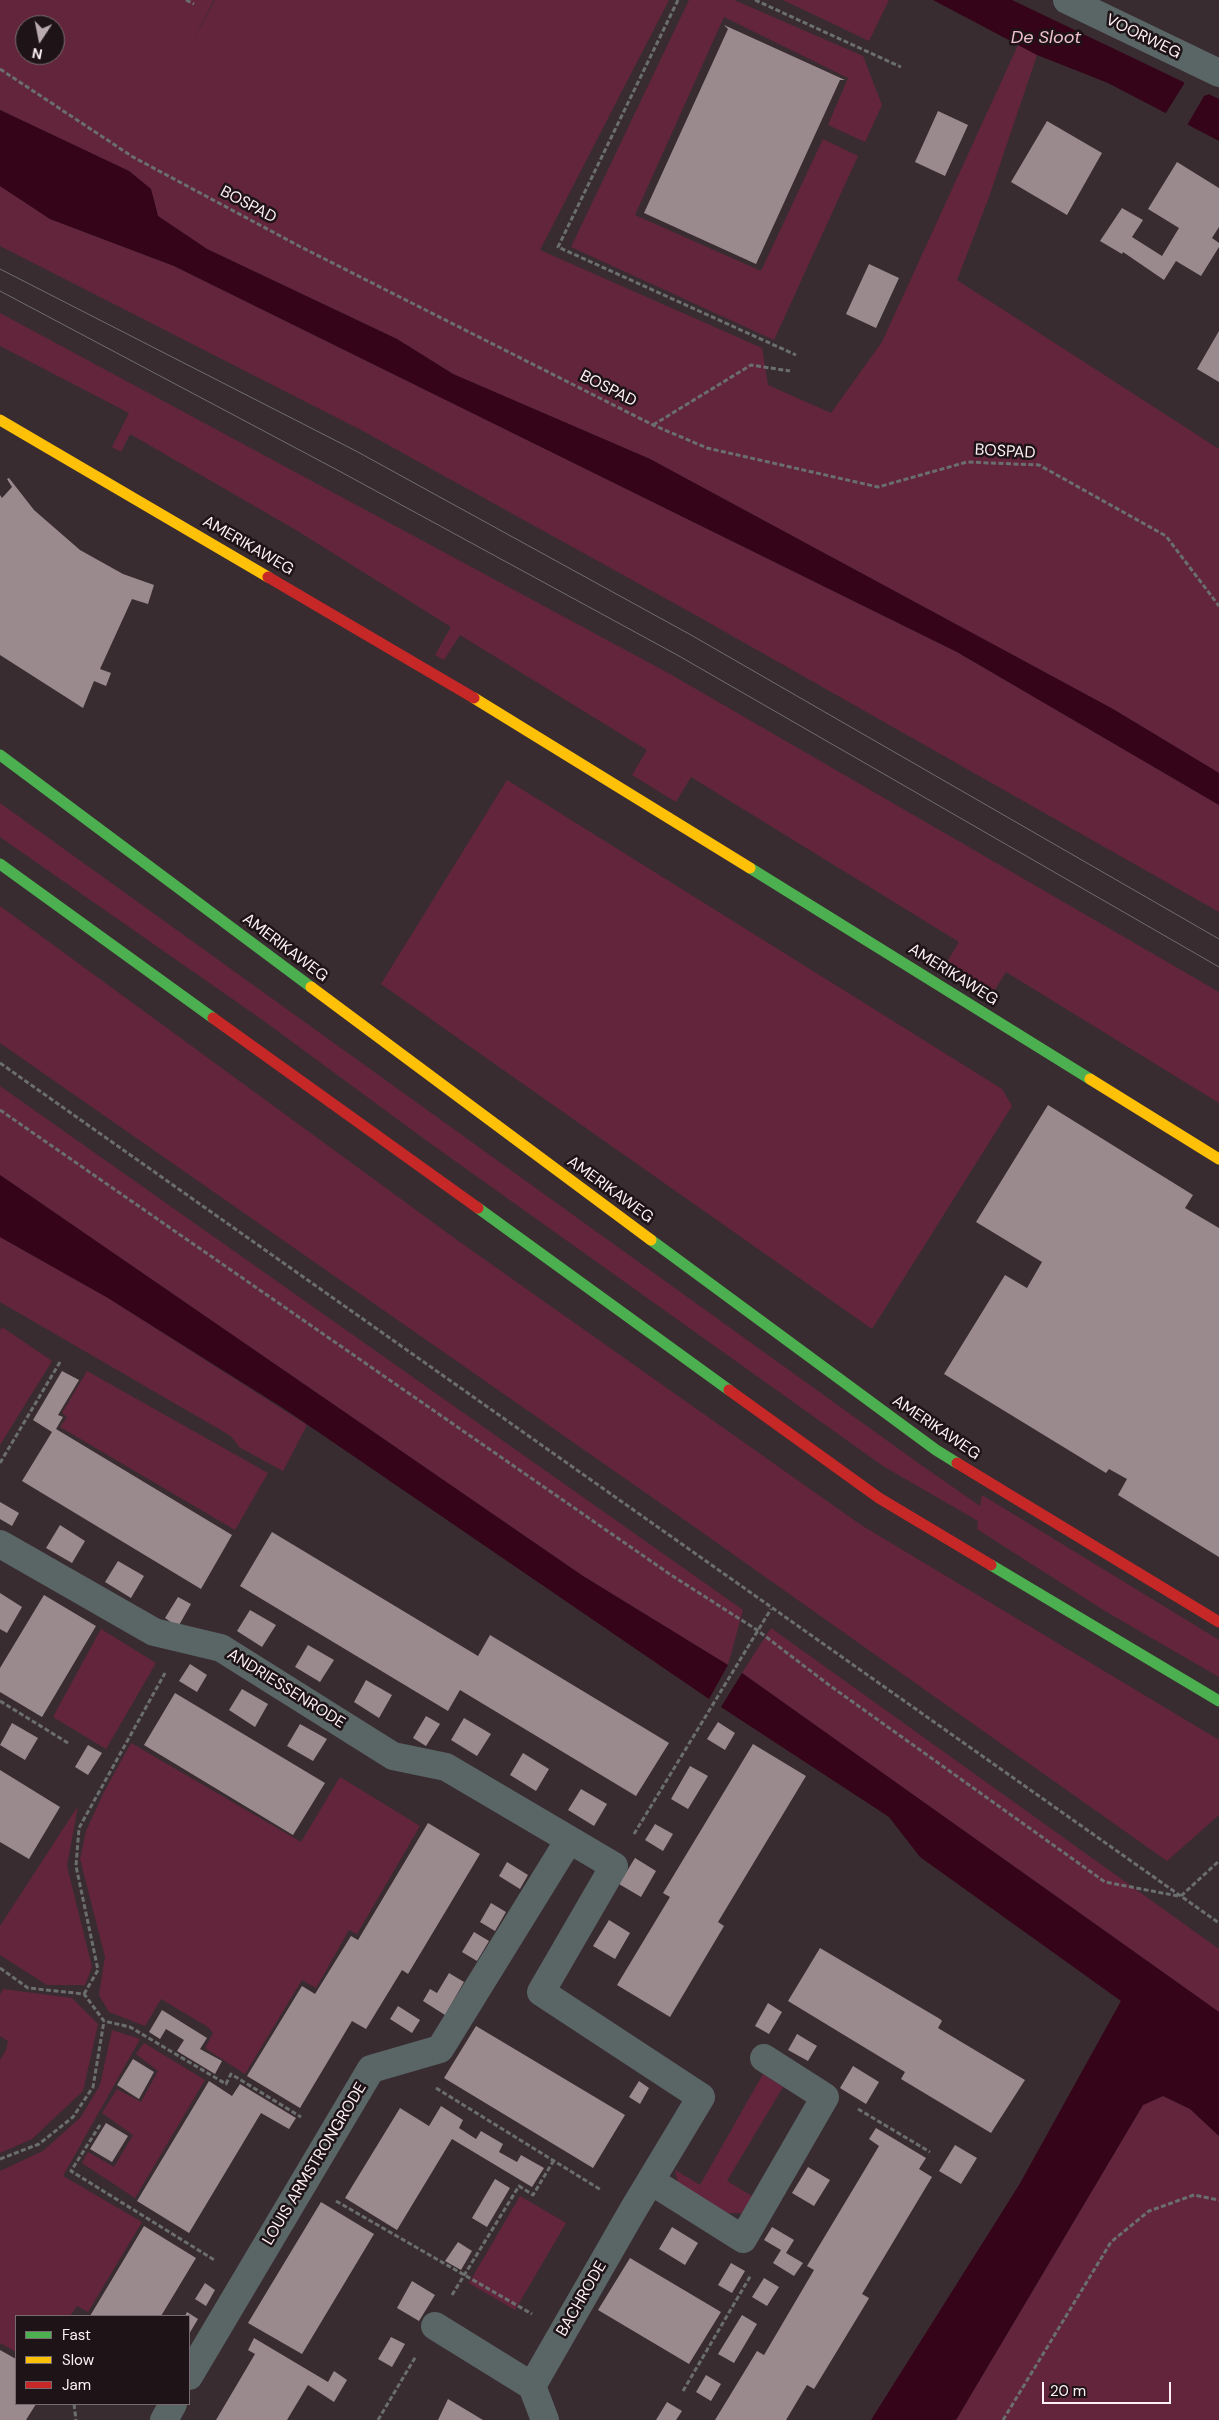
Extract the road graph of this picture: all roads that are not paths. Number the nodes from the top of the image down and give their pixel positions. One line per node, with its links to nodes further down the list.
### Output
1 (1067, 0): 2 (street, VOORWEG)
2 (1219, 73)
3 (0, 420): 6 (main road, AMERIKAWEG)
4 (0, 755): 8 (main road, AMERIKAWEG)
5 (0, 864): 9 (main road)
6 (1219, 1159)
7 (0, 1544): 10 (street, ANDRIESSENRODE)
8 (1219, 1622)
9 (1219, 1701)
10 (570, 1840): 11 (street, ANDRIESSENRODE); 15 (street, LOUIS ARMSTRONGRODE)
11 (614, 1866): 13 (street, BACHRODE)
12 (764, 2058): 13 (street)
13 (651, 2181): 16 (street, BACHRODE)
14 (434, 2326): 16 (street)
15 (190, 2374)
16 (532, 2386): 19 (street)
17 (172, 2405): 18 (street)
18 (164, 2420)
19 (545, 2420)

